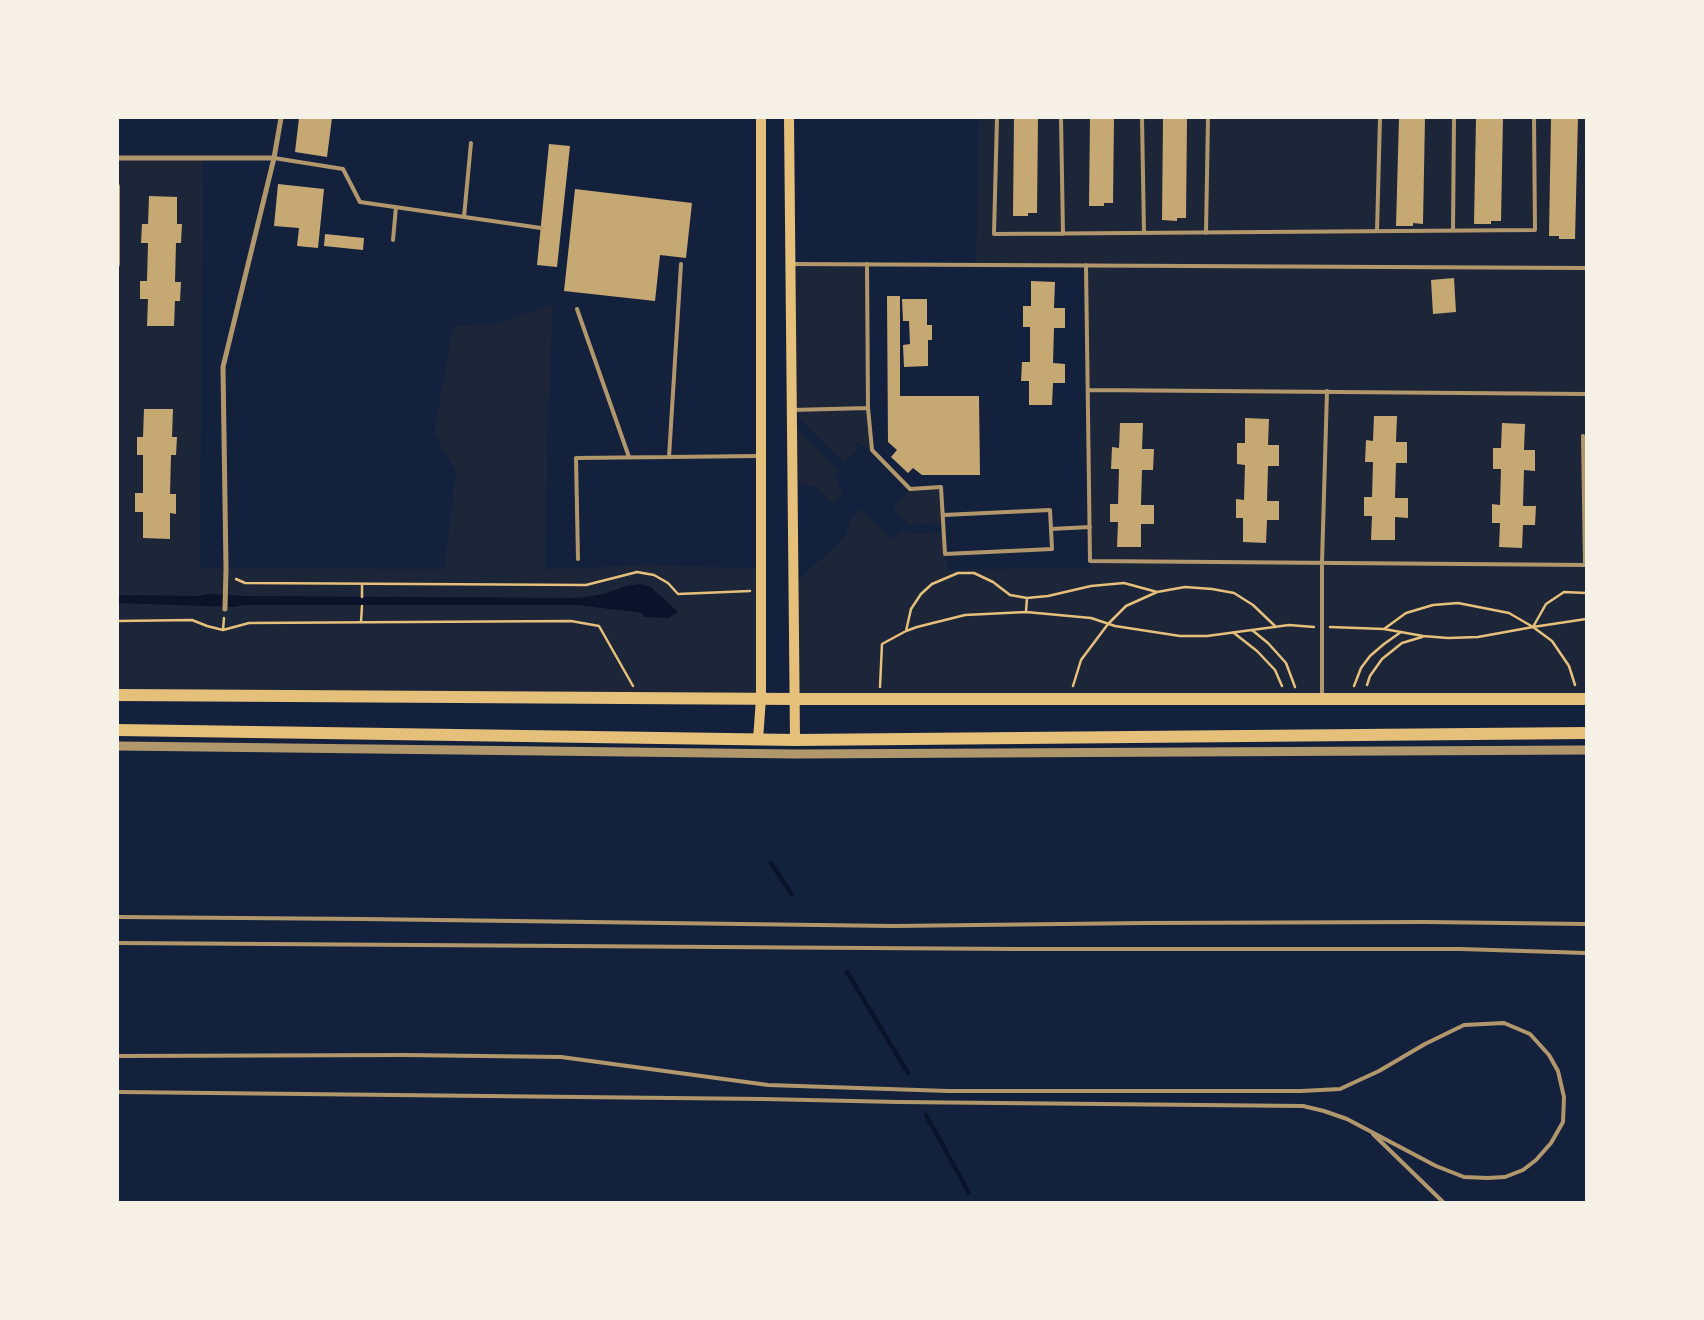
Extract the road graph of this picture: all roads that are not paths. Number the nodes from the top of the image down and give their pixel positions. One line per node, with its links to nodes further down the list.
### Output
1 (281, 118): 13 (street)
2 (762, 118): 37 (main road)
3 (789, 118): 25 (main road)
4 (997, 118): 22 (lane)
5 (1061, 118): 22 (lane)
6 (1142, 118): 20 (lane)
7 (1208, 118): 21 (lane)
8 (1380, 118): 18 (lane)
9 (1454, 118): 19 (lane)
10 (1534, 118): 19 (lane)
11 (471, 143): 16 (lane)
12 (118, 158): 13 (street)
13 (274, 158): 15 (lane); 46 (street)
14 (118, 186): 27 (lane)
15 (396, 207): 16 (lane); 23 (lane)
16 (464, 217): 17 (lane)
17 (540, 228)
18 (1377, 231): 19 (lane); 21 (lane)
19 (1453, 231)
20 (1144, 233): 21 (lane); 22 (lane)
21 (1206, 233)
22 (1063, 234)
23 (393, 240)
24 (681, 264): 39 (lane)
25 (790, 264): 26 (lane); 35 (main road)
26 (867, 264): 28 (lane); 34 (lane)
27 (118, 265)
28 (1086, 265): 29 (lane); 31 (lane)
29 (1586, 268)
30 (578, 309): 38 (lane)
31 (1088, 390): 32 (lane); 41 (lane)
32 (1326, 391): 33 (lane); 44 (lane)
33 (1586, 394)
34 (868, 408): 35 (lane); 40 (lane)
35 (792, 410): 49 (main road)
36 (1582, 436): 45 (lane)
37 (761, 456): 39 (lane); 48 (main road)
38 (629, 457): 39 (lane); 43 (lane)
39 (669, 457)
40 (943, 515): 42 (lane); 42 (lane)
41 (1090, 527): 42 (lane); 44 (lane)
42 (1051, 529)
43 (578, 559)
44 (1322, 563): 45 (lane); 50 (lane)
45 (1586, 565)
46 (225, 610)
47 (118, 695): 48 (main road)
48 (761, 698): 49 (main road); 55 (main road)
49 (794, 699): 50 (main road); 56 (main road)
50 (1322, 699): 51 (main road)
51 (1583, 699)
52 (118, 730): 54 (main road)
53 (1586, 732): 56 (main road)
54 (738, 739): 55 (main road); 59 (street)
55 (758, 740): 56 (main road)
56 (795, 740)
57 (118, 746): 59 (street)
58 (1586, 750): 59 (street)
59 (737, 754)
60 (118, 917): 61 (lane)
61 (1586, 924)
62 (118, 943): 63 (lane)
63 (1586, 953)
64 (118, 1056): 66 (lane)
65 (118, 1092): 66 (lane)
66 (1370, 1130): 67 (lane)
67 (1443, 1202)

